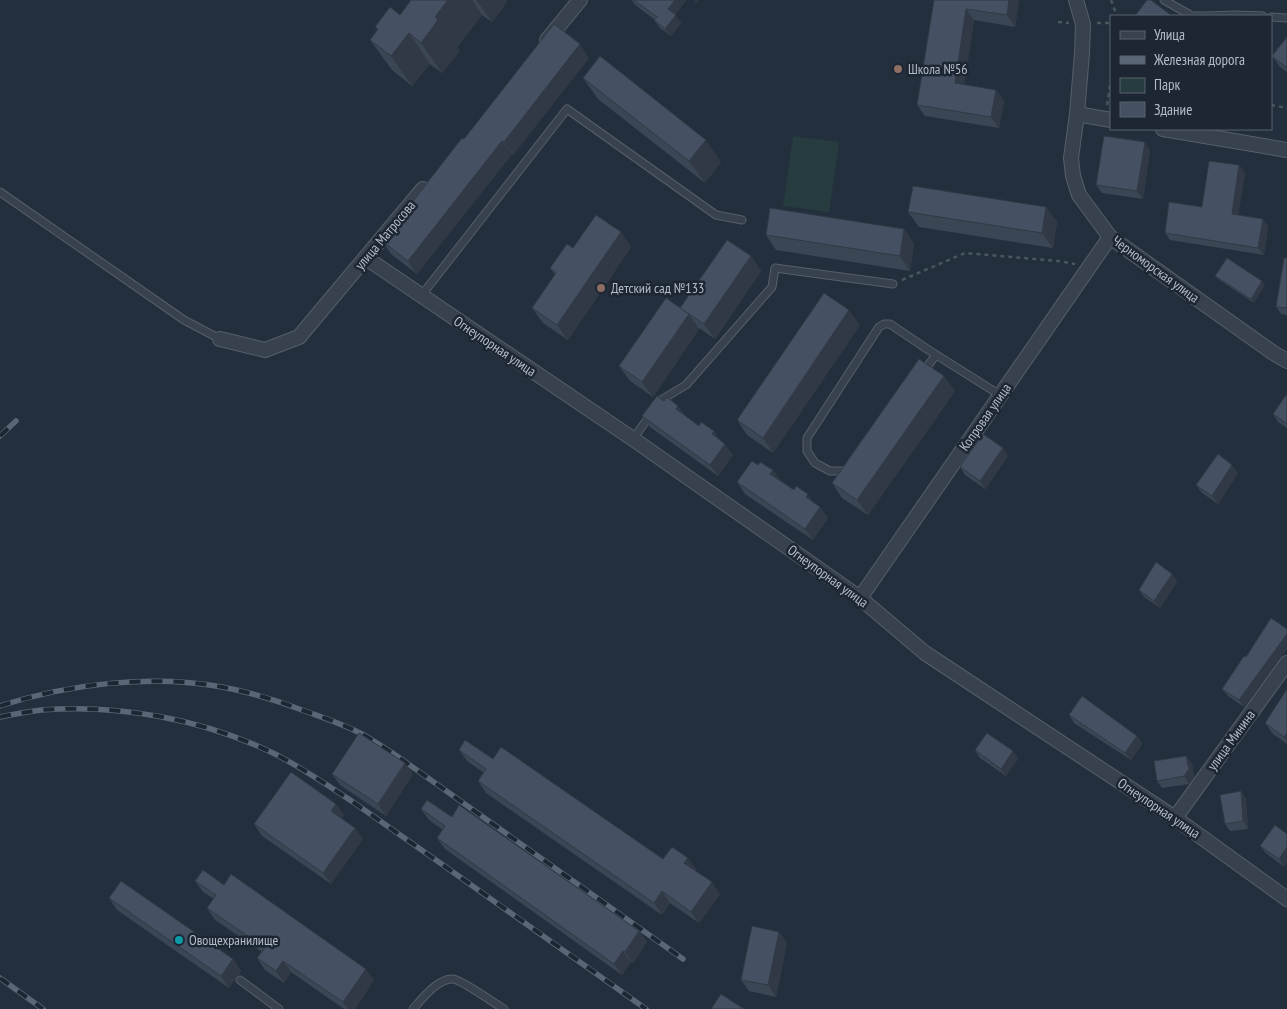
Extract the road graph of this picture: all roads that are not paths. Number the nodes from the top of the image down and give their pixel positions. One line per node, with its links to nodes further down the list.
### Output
1 (580, 0): 7 (street)
2 (1076, 0): 8 (street, Черноморская улица)
3 (1164, 0): 4 (lane)
4 (1190, 15)
5 (1272, 17): 6 (lane)
6 (1287, 18)
7 (536, 52)
8 (1077, 114): 9 (street); 15 (street, Черноморская улица)
9 (1108, 120)
10 (1168, 130): 11 (street)
11 (1287, 150)
12 (431, 179): 16 (street, улица Матросова)
13 (0, 192): 19 (lane)
14 (742, 220): 18 (lane)
15 (1110, 237): 21 (street, Черноморская улица); 23 (street, Копровая улица)
16 (366, 258): 18 (street, Огнеупорная улица); 19 (street, улица Матросова)
17 (893, 284): 24 (lane)
18 (422, 296): 24 (street, Огнеупорная улица)
19 (220, 339)
20 (936, 355): 22 (lane); 23 (lane); 25 (lane)
21 (1287, 361)
22 (919, 379)
23 (1000, 395): 26 (street, Копровая улица)
24 (633, 439): 26 (street, Огнеупорная улица)
25 (852, 469)
26 (860, 598): 28 (street, Огнеупорная улица)
27 (1287, 662): 28 (street, улица Минина)
28 (1175, 818): 29 (street, Огнеупорная улица)
29 (1287, 899)
30 (240, 980): 31 (lane)
31 (279, 1009)
32 (413, 1009): 33 (lane)
33 (504, 1009)

